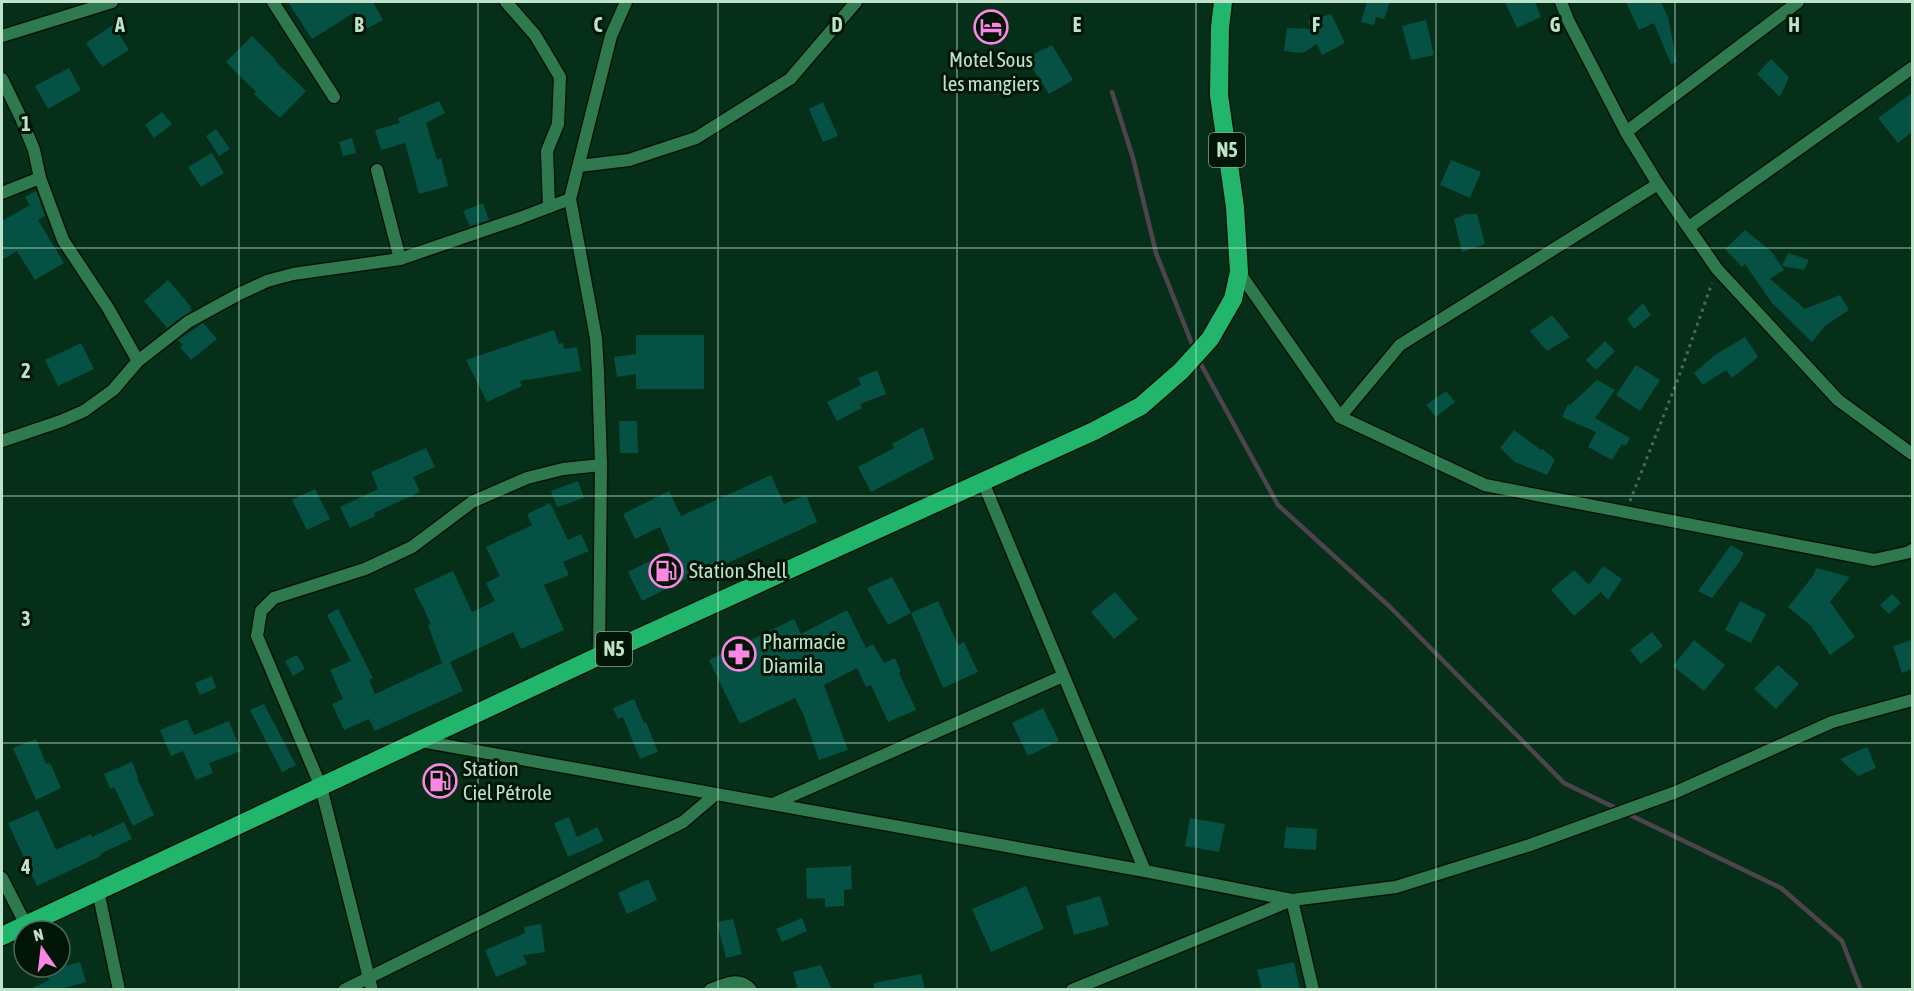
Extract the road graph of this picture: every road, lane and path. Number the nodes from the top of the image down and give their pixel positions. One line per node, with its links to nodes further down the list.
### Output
1 (112, 2): 9 (street)
2 (273, 2): 12 (street)
3 (506, 2): 20 (street)
4 (626, 2): 14 (street)
5 (856, 2): 14 (street)
6 (1223, 2): 24 (highway, N5)
7 (1561, 2): 13 (street)
8 (1798, 2): 13 (street)
9 (2, 36)
10 (1912, 68): 21 (street)
11 (2, 79): 16 (street)
12 (334, 97)
13 (1626, 132): 17 (street)
14 (579, 166): 19 (street)
15 (376, 170): 22 (street)
16 (40, 178): 18 (street); 25 (street)
17 (1658, 184): 21 (street); 26 (street)
18 (2, 193)
19 (570, 199): 20 (street); 29 (street)
20 (549, 207): 22 (street)
21 (1689, 227): 23 (street)
22 (400, 259): 25 (street)
23 (1717, 269): 28 (street); 31 (path)
24 (1239, 272): 26 (street); 30 (highway, N5)
25 (138, 361): 27 (street)
26 (1340, 417): 31 (street)
27 (2, 441)
28 (1912, 454)
29 (601, 465): 33 (street); 37 (street)
30 (983, 482): 33 (highway, N5); 34 (street)
31 (1626, 511): 32 (street)
32 (1912, 550)
33 (599, 656): 36 (highway, N5)
34 (1063, 676): 39 (street); 40 (street)
35 (1912, 700): 43 (street)
36 (421, 741): 37 (highway, N5); 38 (street)
37 (321, 787): 42 (highway, N5); 46 (street)
38 (716, 794): 39 (street); 46 (street)
39 (772, 804): 40 (street)
40 (1145, 871): 43 (street)
41 (2, 878): 44 (street)
42 (98, 891): 45 (highway, N5); 47 (street)
43 (1292, 900): 51 (street); 52 (street)
44 (23, 919)
45 (39, 919)
46 (371, 984): 48 (street)
47 (119, 990)
48 (344, 990)
49 (710, 990): 50 (street)
50 (751, 990)
51 (1072, 990)
52 (1313, 990)

